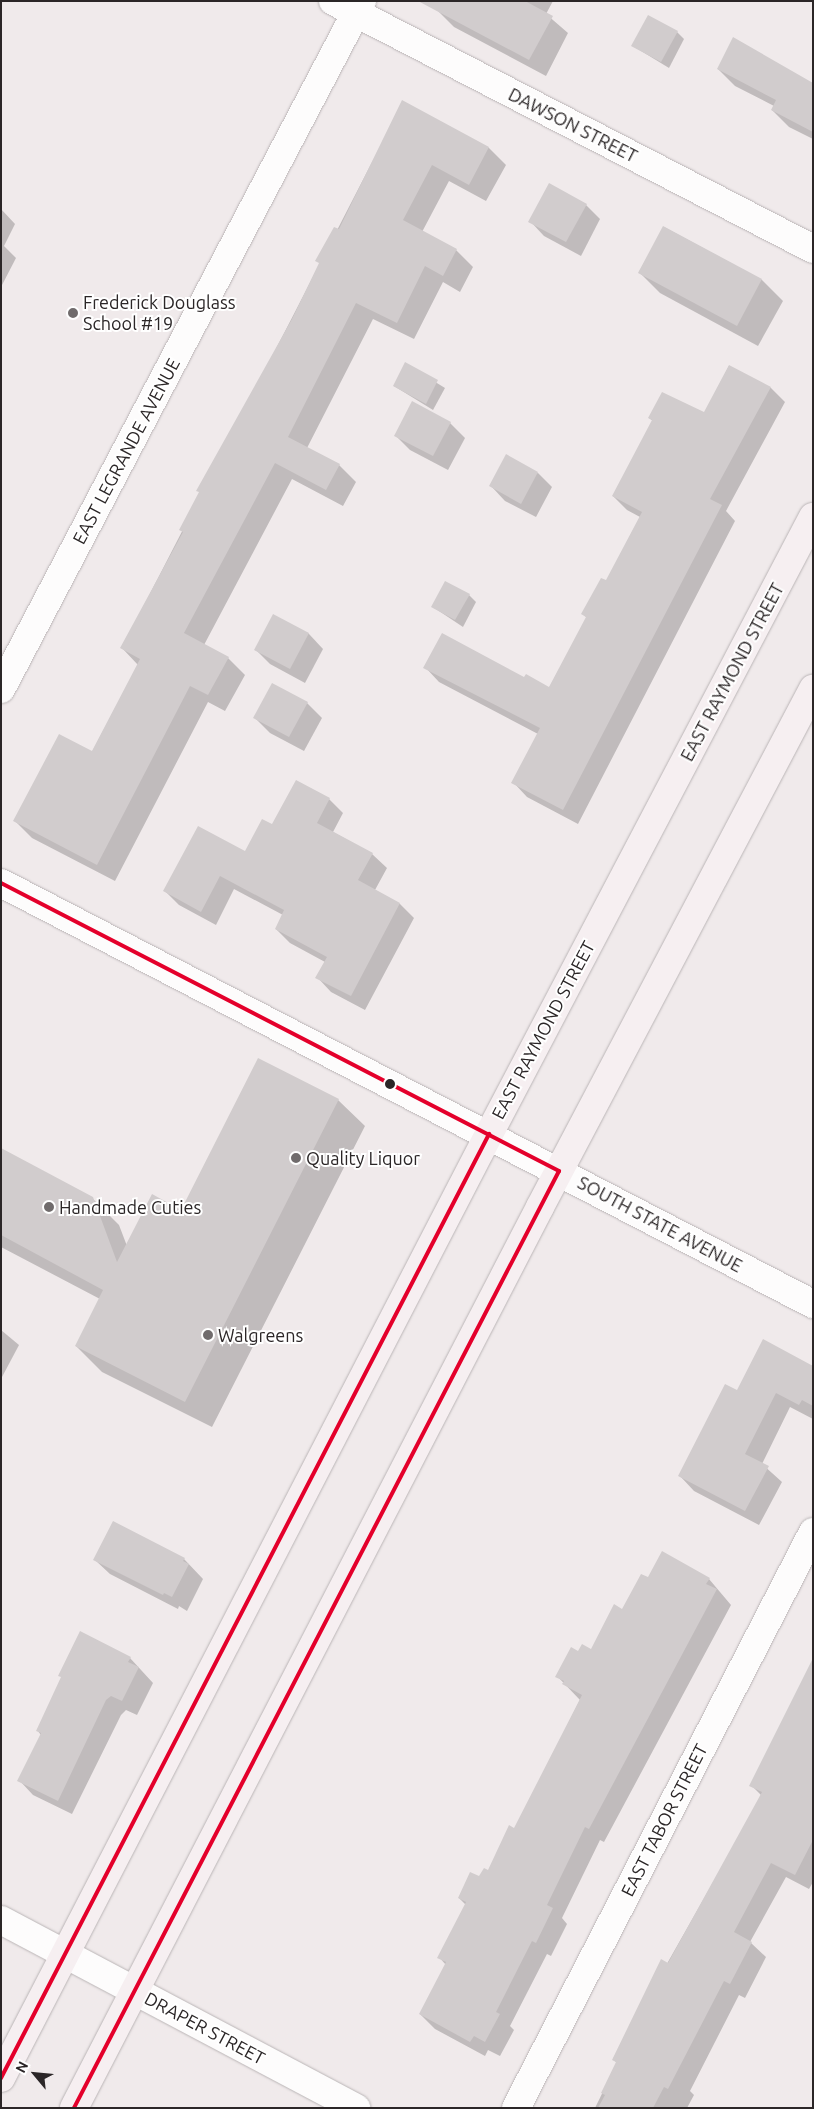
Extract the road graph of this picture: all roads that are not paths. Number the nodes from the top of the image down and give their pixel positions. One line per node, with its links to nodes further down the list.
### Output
1 (350, 5): 2 (street, DAWSON STREET); 4 (street, EAST LEGRANDE AVENUE)
2 (813, 249)
3 (813, 517): 7 (main road, EAST RAYMOND STREET)
4 (1, 689)
5 (813, 689): 8 (main road)
6 (1, 883): 7 (street, SOUTH STATE AVENUE)
7 (488, 1134): 8 (street, SOUTH STATE AVENUE); 12 (main road, EAST RAYMOND STREET)
8 (559, 1171): 9 (street, SOUTH STATE AVENUE); 13 (main road)
9 (813, 1304)
10 (813, 1532): 17 (street, EAST TABOR STREET)
11 (1, 1920): 12 (street, DRAPER STREET)
12 (65, 1954): 13 (street, DRAPER STREET); 14 (main road, EAST RAYMOND STREET)
13 (135, 1991): 15 (main road); 16 (street, DRAPER STREET)
14 (1, 2078)
15 (74, 2108)
16 (356, 2108)
17 (516, 2108)

